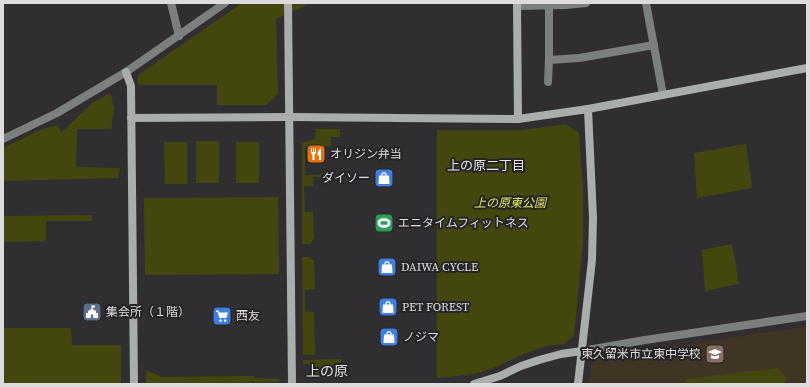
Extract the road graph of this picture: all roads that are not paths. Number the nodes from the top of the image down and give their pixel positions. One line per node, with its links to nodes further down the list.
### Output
1 (171, 3): 8 (street)
2 (225, 3): 8 (street)
3 (288, 3): 16 (street)
4 (586, 3): 7 (street)
5 (646, 3): 9 (street)
6 (517, 4): 7 (street); 18 (street)
7 (549, 4): 10 (street)
8 (179, 36): 12 (street)
9 (654, 44): 10 (street); 14 (street)
10 (549, 60): 13 (street)
11 (807, 68): 14 (street)
12 (126, 72): 17 (street); 19 (street)
13 (548, 82)
14 (663, 94): 15 (street)
15 (588, 109): 18 (street); 21 (street)
16 (289, 117): 17 (street); 18 (street); 23 (street)
17 (131, 118): 22 (street)
18 (518, 119)
19 (3, 139)
20 (807, 316): 21 (street)
21 (582, 351): 24 (street); 25 (street)
22 (134, 384)
23 (292, 384)
24 (474, 384)
25 (578, 384)

